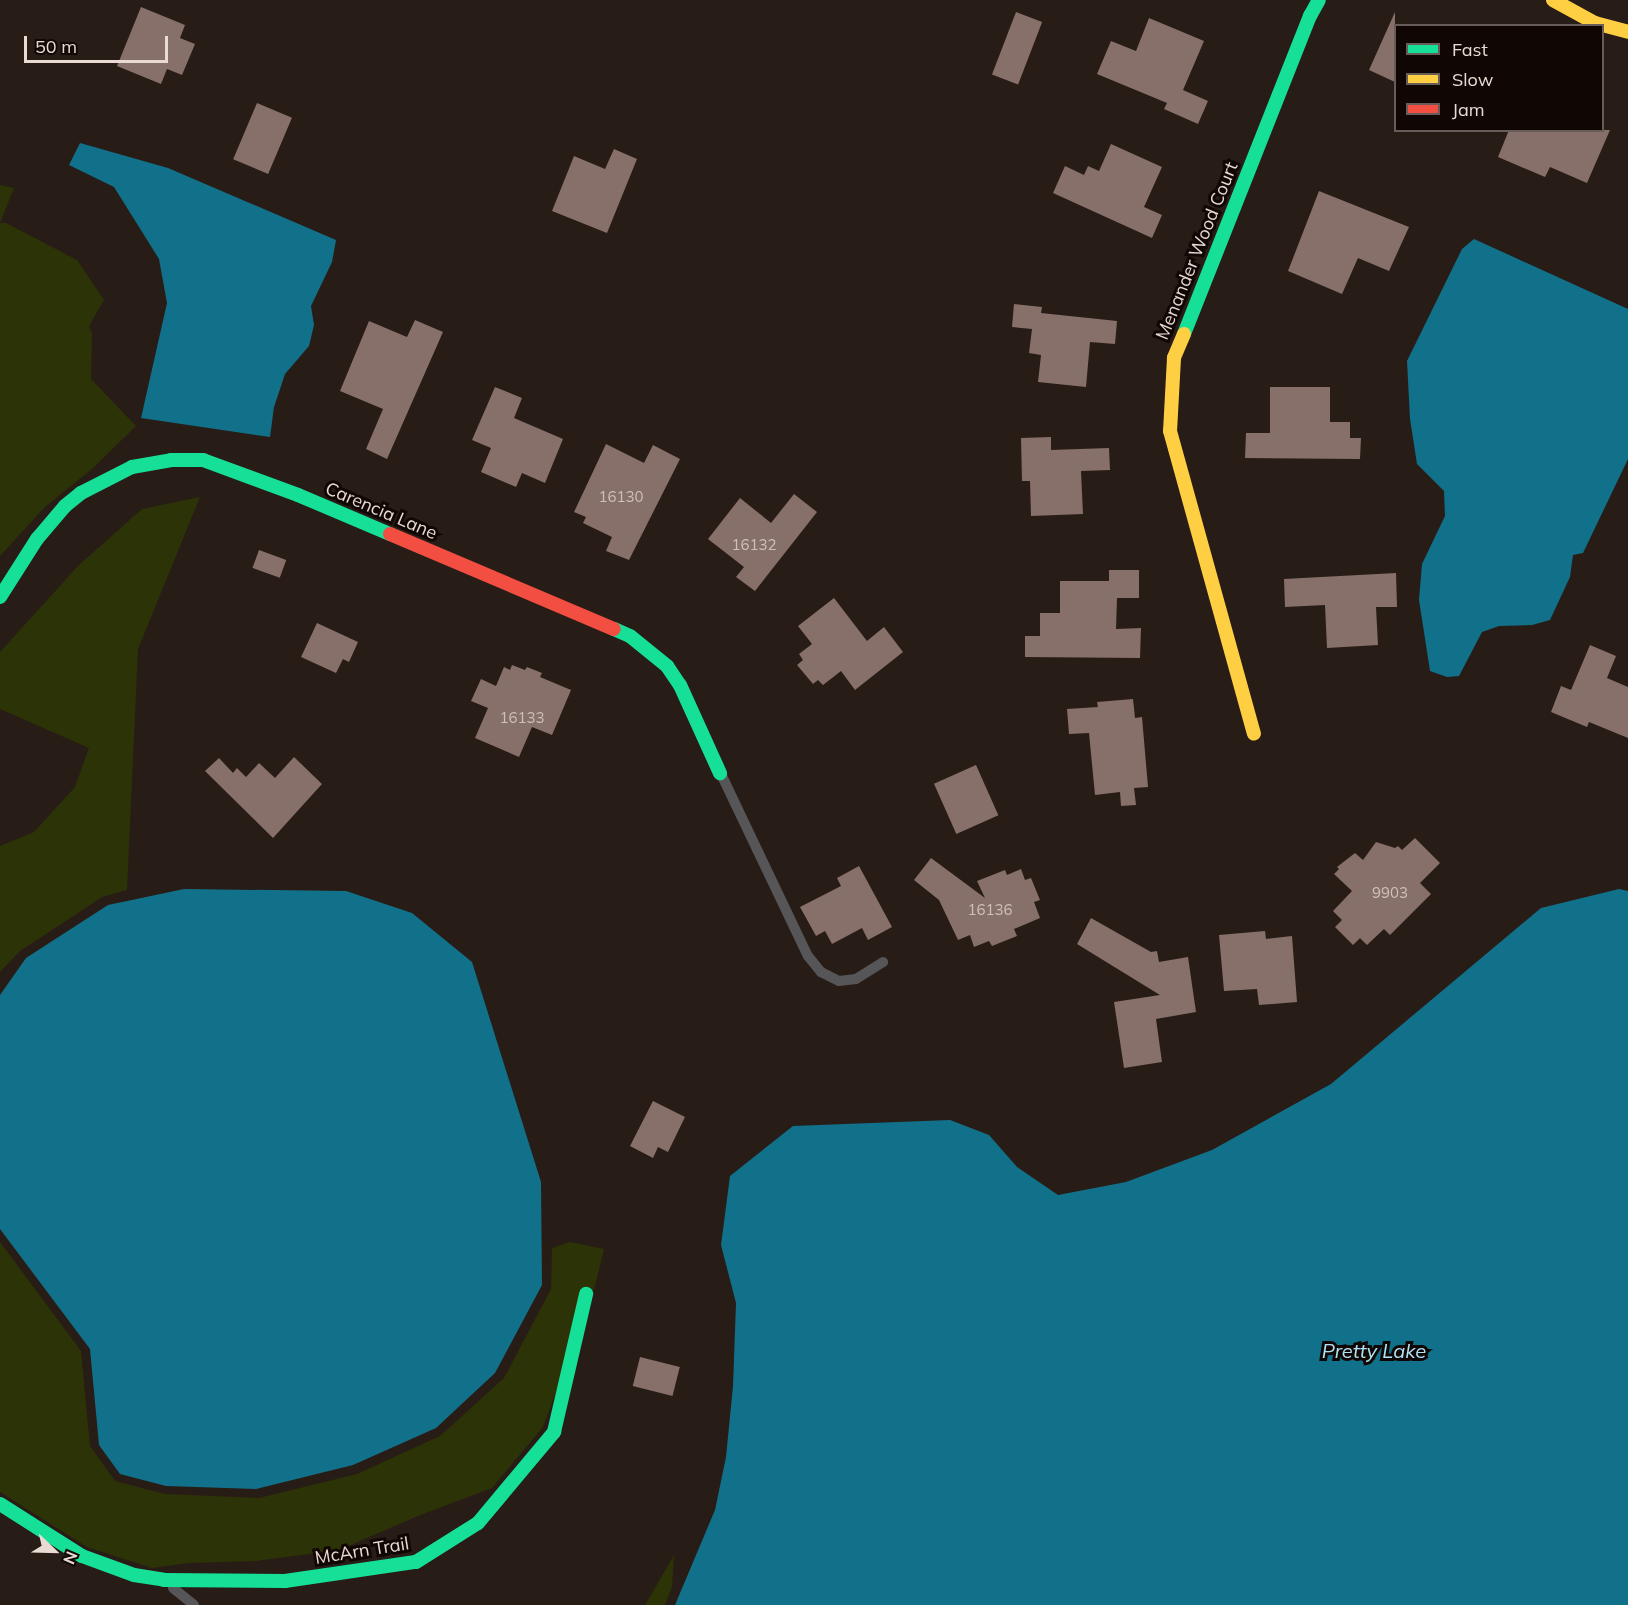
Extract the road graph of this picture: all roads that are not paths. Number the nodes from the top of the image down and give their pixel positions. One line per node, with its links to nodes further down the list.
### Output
1 (1319, 0): 7 (street, Menander Wood Court)
2 (1553, 0): 3 (street)
3 (1599, 24)
4 (1604, 25): 5 (street)
5 (1628, 32)
6 (0, 597): 8 (street, Carencia Lane)
7 (1254, 734)
8 (720, 773): 9 (lane)
9 (883, 962)
10 (586, 1294): 12 (street, McArn Trail)
11 (0, 1504): 12 (street, McArn Trail)
12 (164, 1580): 13 (lane)
13 (194, 1605)

